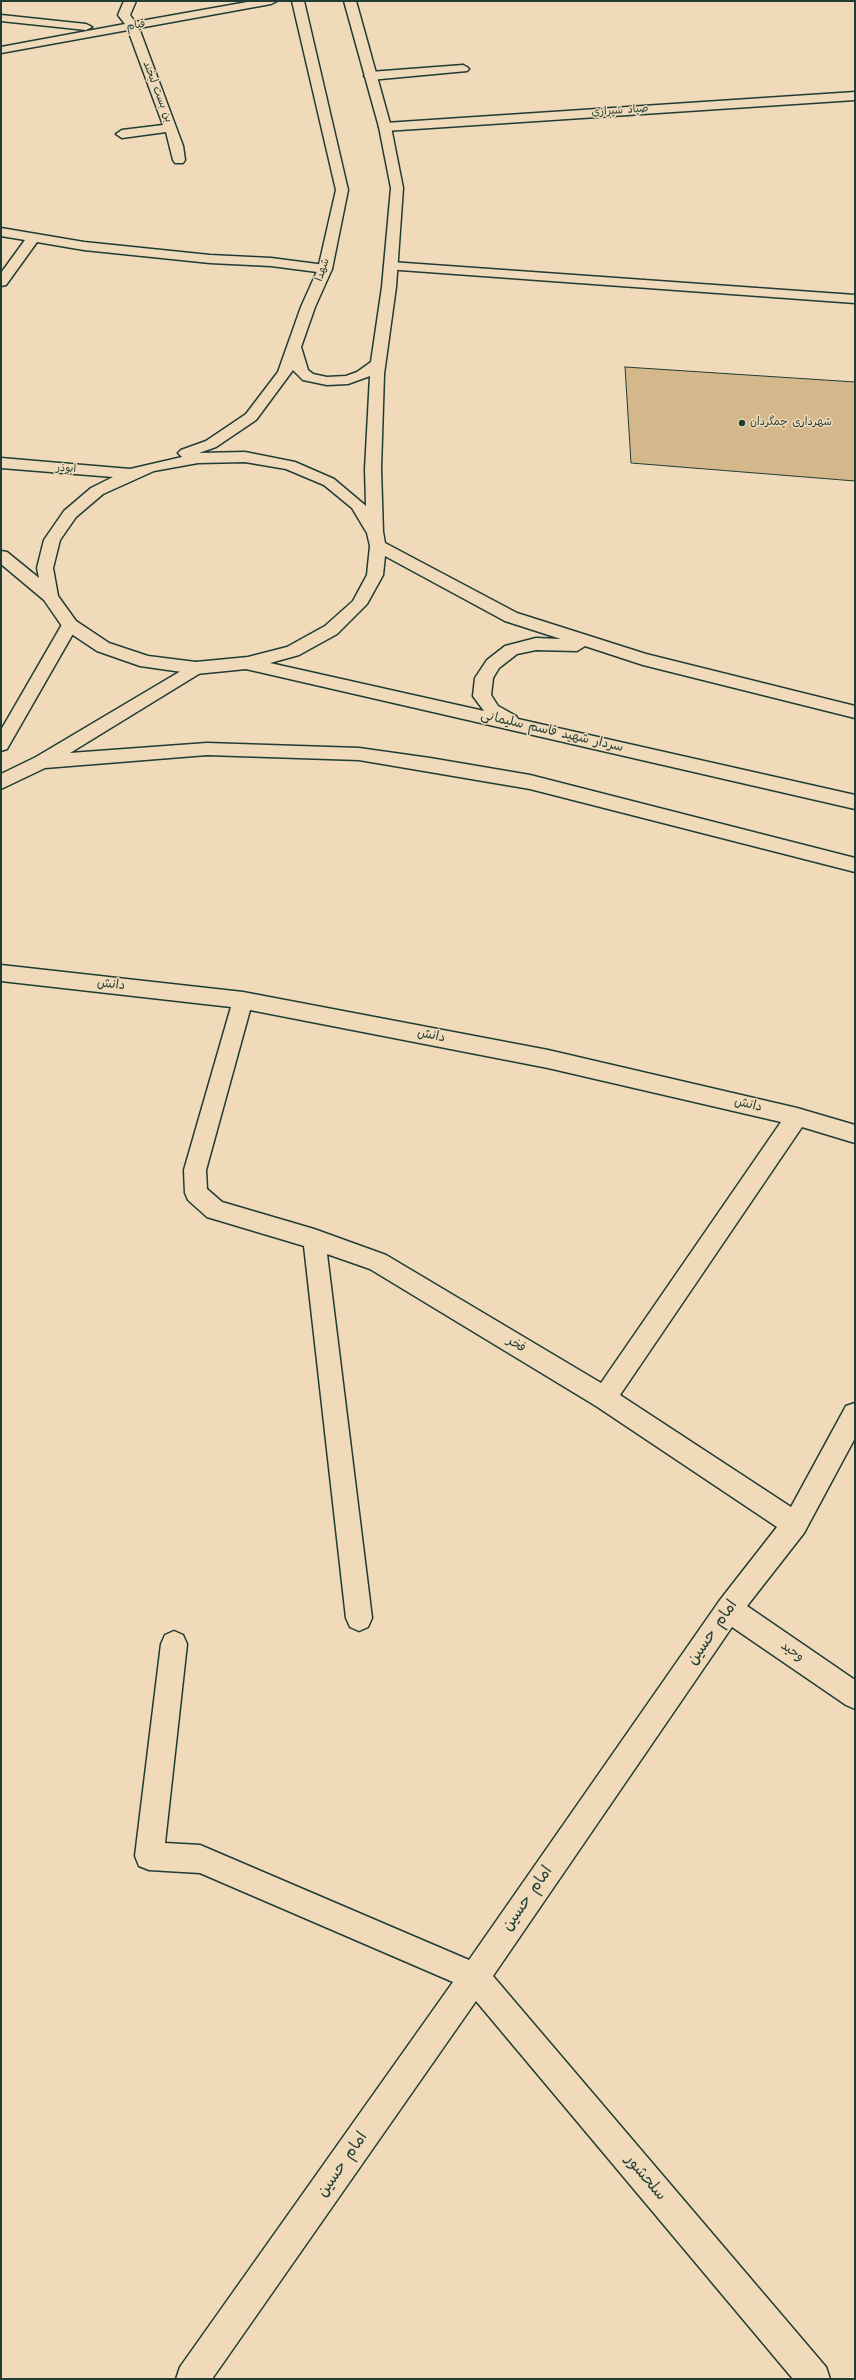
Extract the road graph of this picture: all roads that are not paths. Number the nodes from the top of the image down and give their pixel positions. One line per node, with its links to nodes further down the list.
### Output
1 (130, 1): 8 (main road, بن بست لبخند)
2 (221, 1): 6 (main road)
3 (271, 1): 6 (main road, قیام)
4 (298, 1): 21 (main road, شهدا)
5 (350, 1): 12 (main road)
6 (242, 6): 8 (main road, قیام)
7 (1, 18): 9 (main road)
8 (132, 26): 9 (main road, قیام); 15 (main road, بن بست لبخند)
9 (107, 30): 10 (main road, قیام)
10 (1, 50)
11 (463, 69): 12 (main road)
12 (370, 76): 14 (main road)
13 (855, 96): 14 (main road, صیاد شیرازی)
14 (385, 127): 20 (main road)
15 (171, 128): 16 (main road); 17 (main road, بن بست لبخند)
16 (122, 134)
17 (179, 160)
18 (1, 232): 19 (main road)
19 (34, 237): 21 (main road); 22 (main road)
20 (391, 266): 23 (main road); 25 (main road)
21 (325, 269): 24 (main road, شهدا)
22 (1, 282)
23 (855, 299)
24 (294, 347): 25 (main road); 27 (main road, شهدا)
25 (380, 363): 29 (main road)
26 (1, 463): 28 (main road, ابوذر)
27 (151, 467): 28 (main road); 29 (main road)
28 (131, 474): 31 (main road)
29 (377, 540): 33 (main road); 34 (main road)
30 (1, 556): 31 (main road)
31 (50, 596): 32 (main road)
32 (70, 625): 35 (main road); 38 (main road)
33 (600, 645): 36 (main road); 37 (main road)
34 (248, 663): 35 (main road); 37 (main road, سردار شهید قاسم سلیمانی)
35 (196, 668): 39 (main road)
36 (855, 712)
37 (519, 725): 41 (main road, سردار شهید قاسم سلیمانی)
38 (1, 745)
39 (42, 762): 40 (main road); 42 (main road)
40 (1, 782)
41 (855, 802)
42 (855, 865)
43 (1, 973): 44 (main road, دانش)
44 (243, 1000): 45 (main road, دانش); 47 (main road, فخر)
45 (797, 1117): 46 (main road, دانش); 48 (main road)
46 (855, 1134)
47 (314, 1238): 48 (main road, فخر); 52 (main road)
48 (604, 1398): 50 (main road, فخر)
49 (855, 1414): 50 (main road, امام حسین)
50 (795, 1524): 51 (main road, امام حسین)
51 (729, 1608): 54 (main road, وحید); 55 (main road, امام حسین)
52 (359, 1618)
53 (174, 1644): 55 (main road)
54 (855, 1696)
55 (475, 1977): 56 (main road, امام حسین); 57 (main road, سلحشور)
56 (192, 2379)
57 (814, 2379)

